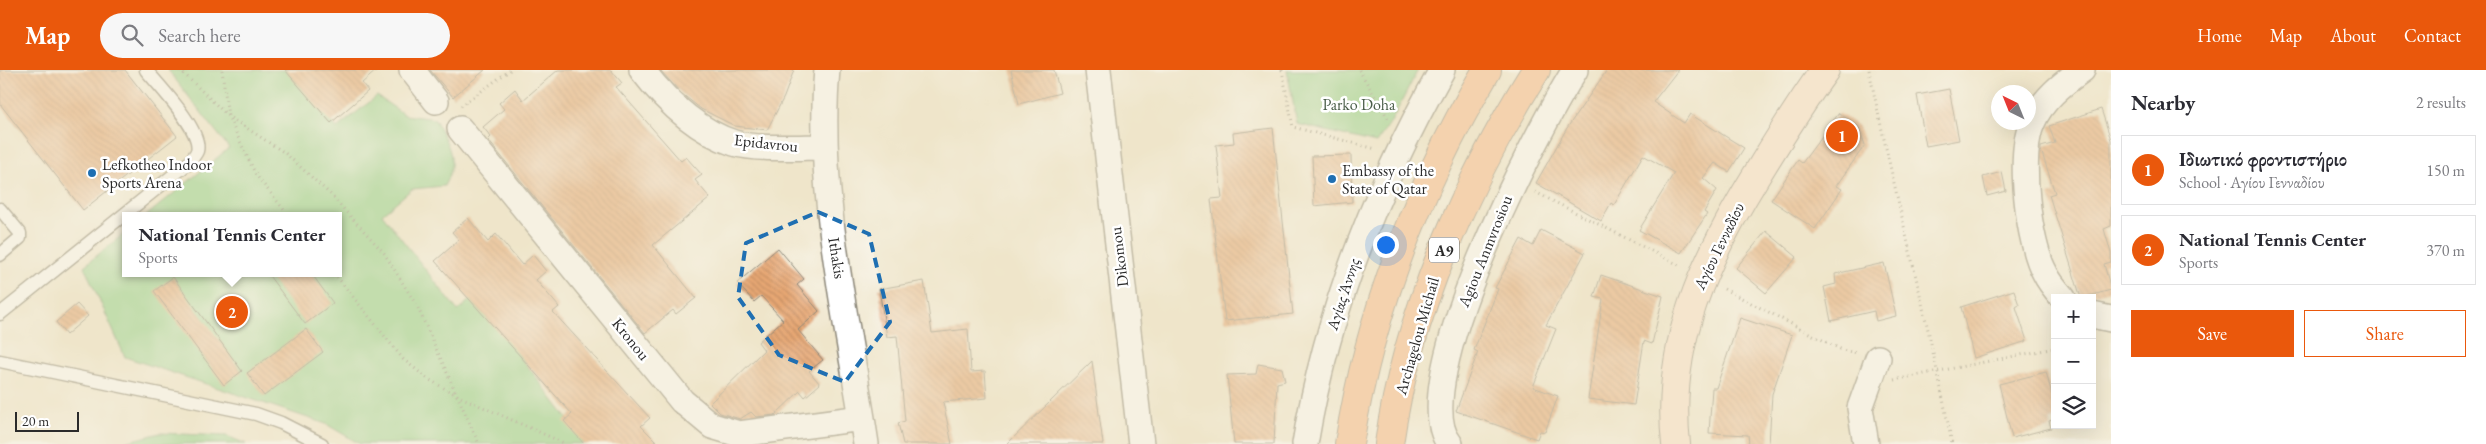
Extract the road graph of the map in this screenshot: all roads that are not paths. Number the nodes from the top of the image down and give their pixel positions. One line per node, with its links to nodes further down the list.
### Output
1 (146, 70): 14 (lane)
2 (412, 70): 23 (street, Kronou)
3 (642, 70): 12 (street, Epidavrou)
4 (827, 70): 12 (street, Ithakis)
5 (1098, 70): 26 (street, Dikomou)
6 (1442, 70): 27 (street, Αγίας Άννης)
7 (1487, 70): 28 (highway, A9)
8 (1536, 70): 29 (highway, Archagelou Michail / A9)
9 (1574, 70): 30 (street, Agiou Anmvrosiou)
10 (1824, 70): 31 (street, Αγίου Γενναδίου)
11 (2082, 70): 17 (street)
12 (825, 147): 23 (street, Ithakis)
13 (0, 209): 16 (lane)
14 (127, 212)
15 (122, 216): 18 (lane)
16 (0, 255)
17 (2060, 294)
18 (0, 314)
19 (2096, 316): 20 (street)
20 (2111, 319)
21 (1878, 358): 32 (street)
22 (0, 360): 24 (lane)
23 (862, 418): 25 (street, Ithakis)
24 (322, 444)
25 (866, 444)
26 (1141, 444)
27 (1305, 444)
28 (1348, 444)
29 (1389, 444)
30 (1450, 444)
31 (1676, 444)
32 (1866, 444)

